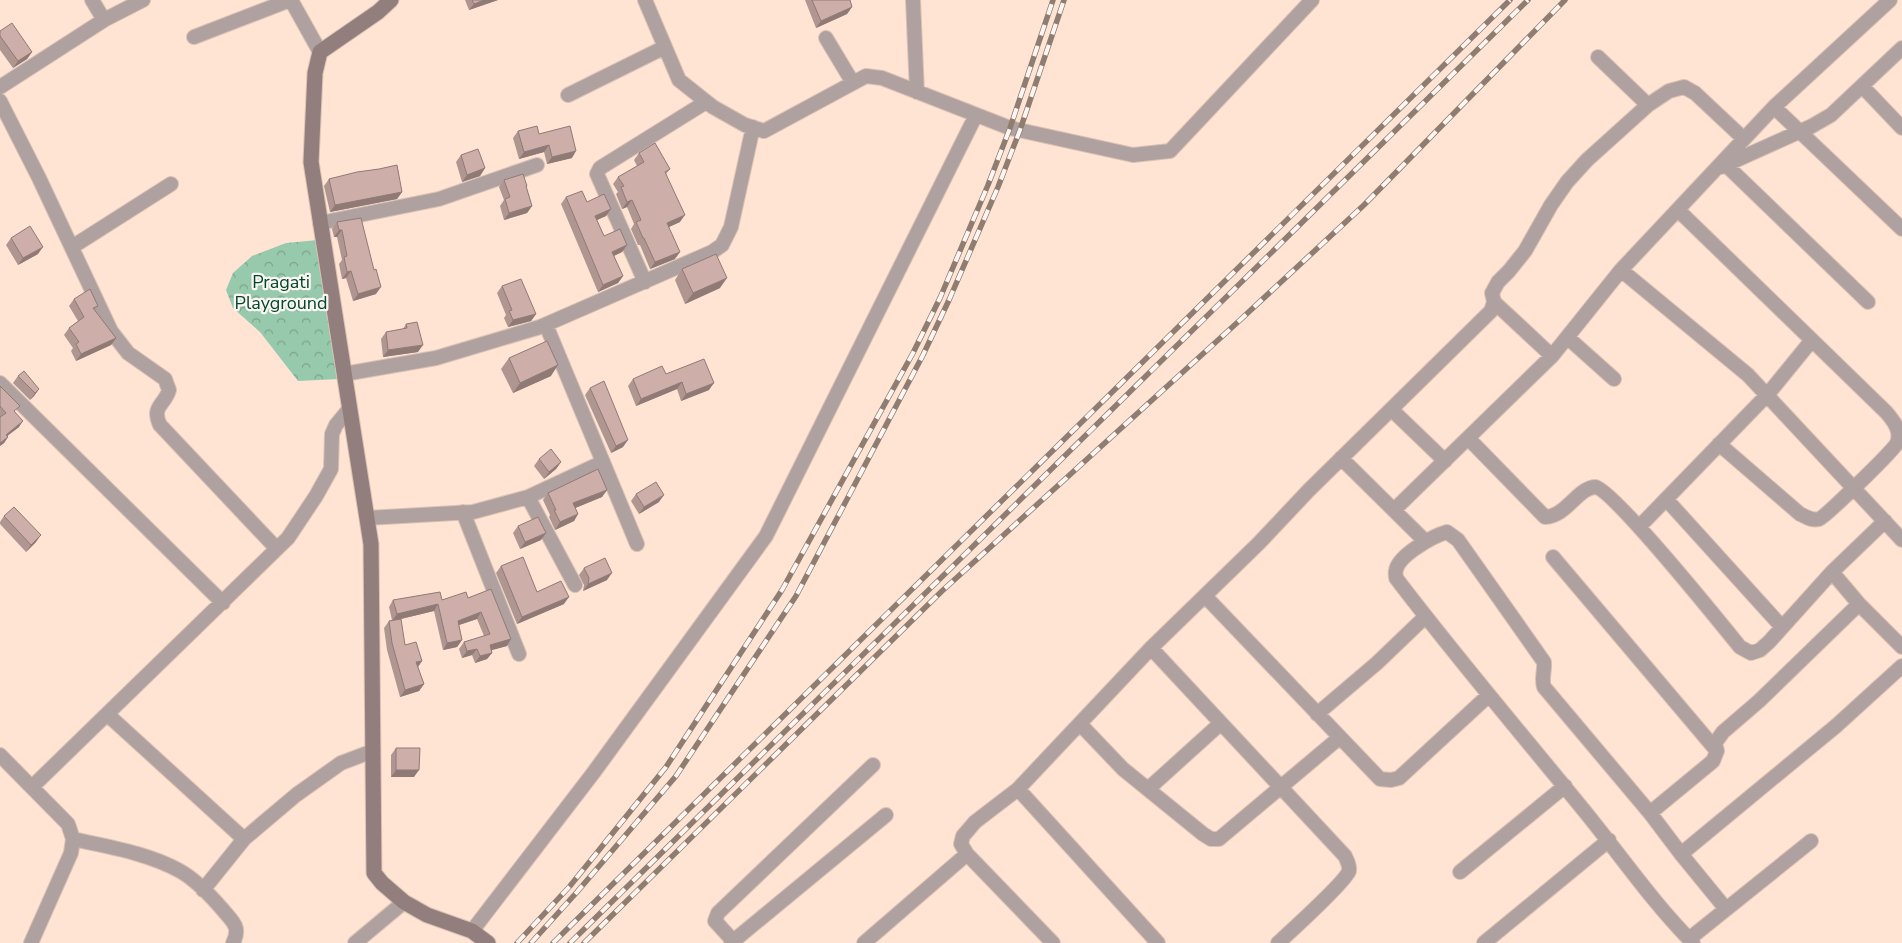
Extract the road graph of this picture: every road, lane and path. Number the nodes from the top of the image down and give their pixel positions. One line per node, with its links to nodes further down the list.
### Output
1 (92, 0): 9 (street)
2 (143, 0): 9 (street)
3 (290, 0): 10 (street); 14 (street)
4 (391, 0): 14 (street)
5 (645, 0): 12 (street)
6 (913, 0): 19 (street)
7 (1312, 0): 25 (street)
8 (1890, 0): 24 (street)
9 (104, 20): 17 (street)
10 (194, 37)
11 (826, 38): 16 (street)
12 (665, 47): 20 (street); 22 (street)
13 (1902, 48): 18 (street)
14 (320, 52): 34 (street)
15 (1598, 57): 23 (street)
16 (853, 83): 19 (street); 26 (street)
17 (0, 86)
18 (1862, 86): 27 (street); 28 (street)
19 (917, 92): 25 (street)
20 (568, 95)
21 (0, 101): 36 (street)
22 (706, 102): 26 (street); 38 (street)
23 (1648, 105): 29 (street); 39 (street)
24 (1774, 107): 28 (street); 29 (street)
25 (976, 115): 107 (street)
26 (753, 128): 38 (street)
27 (1902, 128)
28 (1800, 132): 31 (street); 35 (street)
29 (1744, 139): 31 (street)
30 (537, 165): 34 (street)
31 (1721, 167): 33 (street); 40 (street)
32 (171, 184): 36 (street)
33 (1678, 210): 37 (street); 43 (street)
34 (320, 223): 45 (street)
35 (1902, 230)
36 (72, 247): 67 (street)
37 (1621, 270): 42 (street); 48 (street)
38 (645, 282): 41 (street)
39 (1494, 302): 44 (street); 50 (street)
40 (1868, 302)
41 (546, 324): 45 (street); 54 (street)
42 (1567, 338): 44 (street); 46 (street)
43 (1812, 340): 48 (street); 56 (street)
44 (1552, 356): 51 (street)
45 (344, 374): 49 (street)
46 (1614, 379)
47 (0, 383): 72 (street)
48 (1768, 394): 52 (street); 56 (street)
49 (350, 408): 61 (street); 67 (street)
50 (1391, 409): 53 (street); 55 (street)
51 (1468, 438): 55 (street); 63 (street)
52 (1719, 444): 56 (street); 58 (street)
53 (1341, 458): 59 (street); 71 (street)
54 (603, 462): 57 (street); 66 (street)
55 (1444, 462): 59 (street)
56 (1854, 488): 62 (street)
57 (528, 497): 60 (street); 70 (street)
58 (1666, 499): 63 (street); 75 (street)
59 (1394, 510): 65 (street)
60 (464, 512): 61 (street); 78 (street)
61 (367, 518): 86 (street)
62 (1885, 521): 64 (street); 69 (street)
63 (1639, 528): 75 (street)
64 (1902, 540)
65 (1425, 541): 74 (street); 95 (street)
66 (637, 544)
67 (277, 549): 72 (street)
68 (1553, 557): 87 (street)
69 (1832, 572): 73 (street); 75 (street)
70 (575, 585)
71 (1205, 596): 77 (street); 82 (street)
72 (223, 603): 81 (street)
73 (1859, 604): 76 (street); 87 (street)
74 (1426, 617): 80 (street); 82 (street)
75 (1782, 627)
76 (1902, 647)
77 (1151, 648): 83 (street); 84 (street)
78 (519, 654)
79 (1902, 666): 102 (street)
80 (1489, 695): 85 (street); 92 (street)
81 (108, 714): 90 (street); 98 (street)
82 (1317, 714): 85 (street)
83 (1221, 723): 91 (street); 94 (street)
84 (1080, 724): 93 (street); 94 (street)
85 (1339, 738): 91 (street)
86 (373, 751): 98 (street); 105 (street)
87 (1717, 751): 95 (street)
88 (0, 755): 90 (street)
89 (873, 765): 110 (street)
90 (33, 786): 97 (street)
91 (1280, 786): 94 (street); 108 (street)
92 (1564, 786): 99 (street); 103 (street)
93 (1018, 789): 101 (street); 117 (street)
94 (1148, 790)
95 (1650, 813): 102 (street)
96 (886, 815): 110 (street)
97 (73, 839): 104 (street); 111 (street)
98 (244, 839): 104 (street)
99 (1608, 840): 109 (street); 118 (street)
100 (1810, 841): 106 (street)
101 (967, 854): 115 (street); 116 (street)
102 (1681, 854): 106 (street)
103 (1460, 872)
104 (203, 890): 112 (street)
105 (404, 902): 107 (street); 113 (street)
106 (1726, 909): 109 (street)
107 (472, 931): 114 (street)
108 (1284, 941)
109 (1691, 941)
110 (733, 942)
111 (31, 943)
112 (233, 943)
113 (355, 943)
114 (488, 943)
115 (864, 943)
116 (1053, 943)
117 (1158, 943)
118 (1484, 943)

